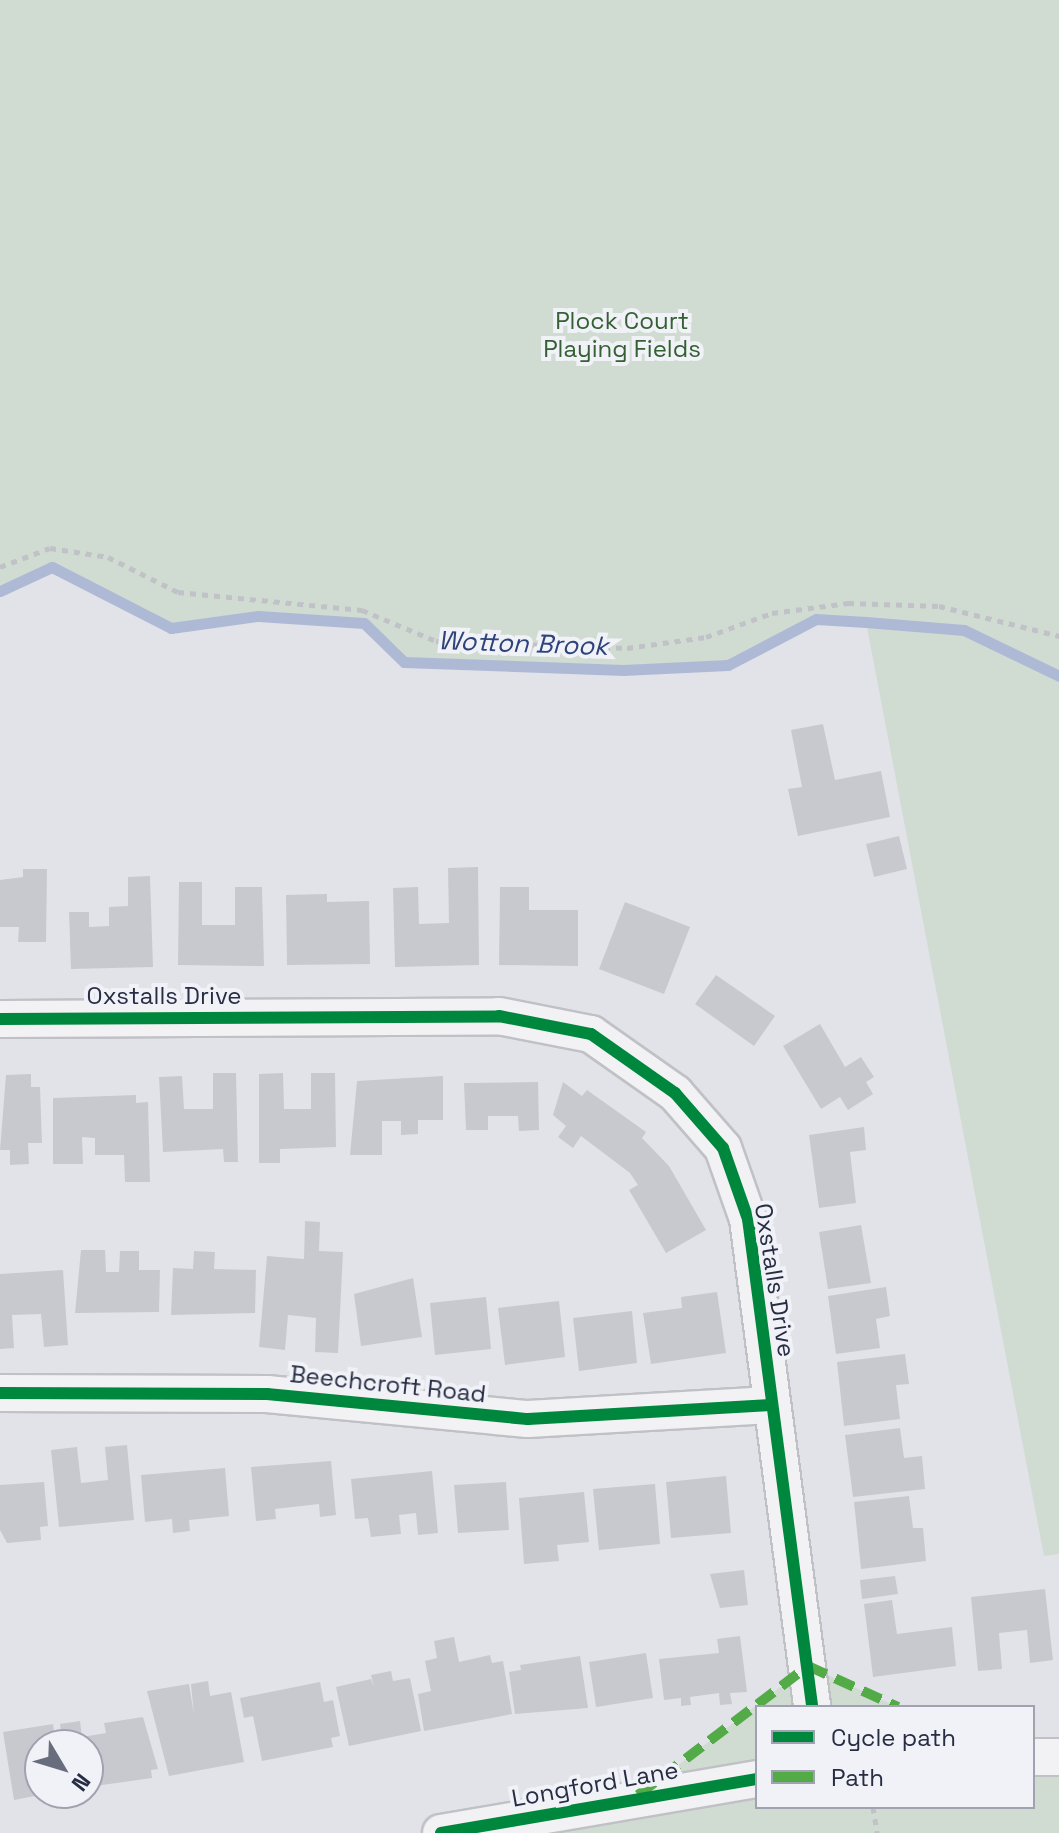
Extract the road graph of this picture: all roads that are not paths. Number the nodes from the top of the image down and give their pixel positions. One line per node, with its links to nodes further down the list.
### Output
1 (0, 1019): 3 (street, Oxstalls Drive)
2 (0, 1393): 3 (street, Beechcroft Road)
3 (771, 1405): 4 (street, Oxstalls Drive)
4 (812, 1705)
5 (1035, 1757): 6 (street)
6 (1059, 1757)
7 (755, 1779): 8 (street, Longford Lane)
8 (441, 1833)

